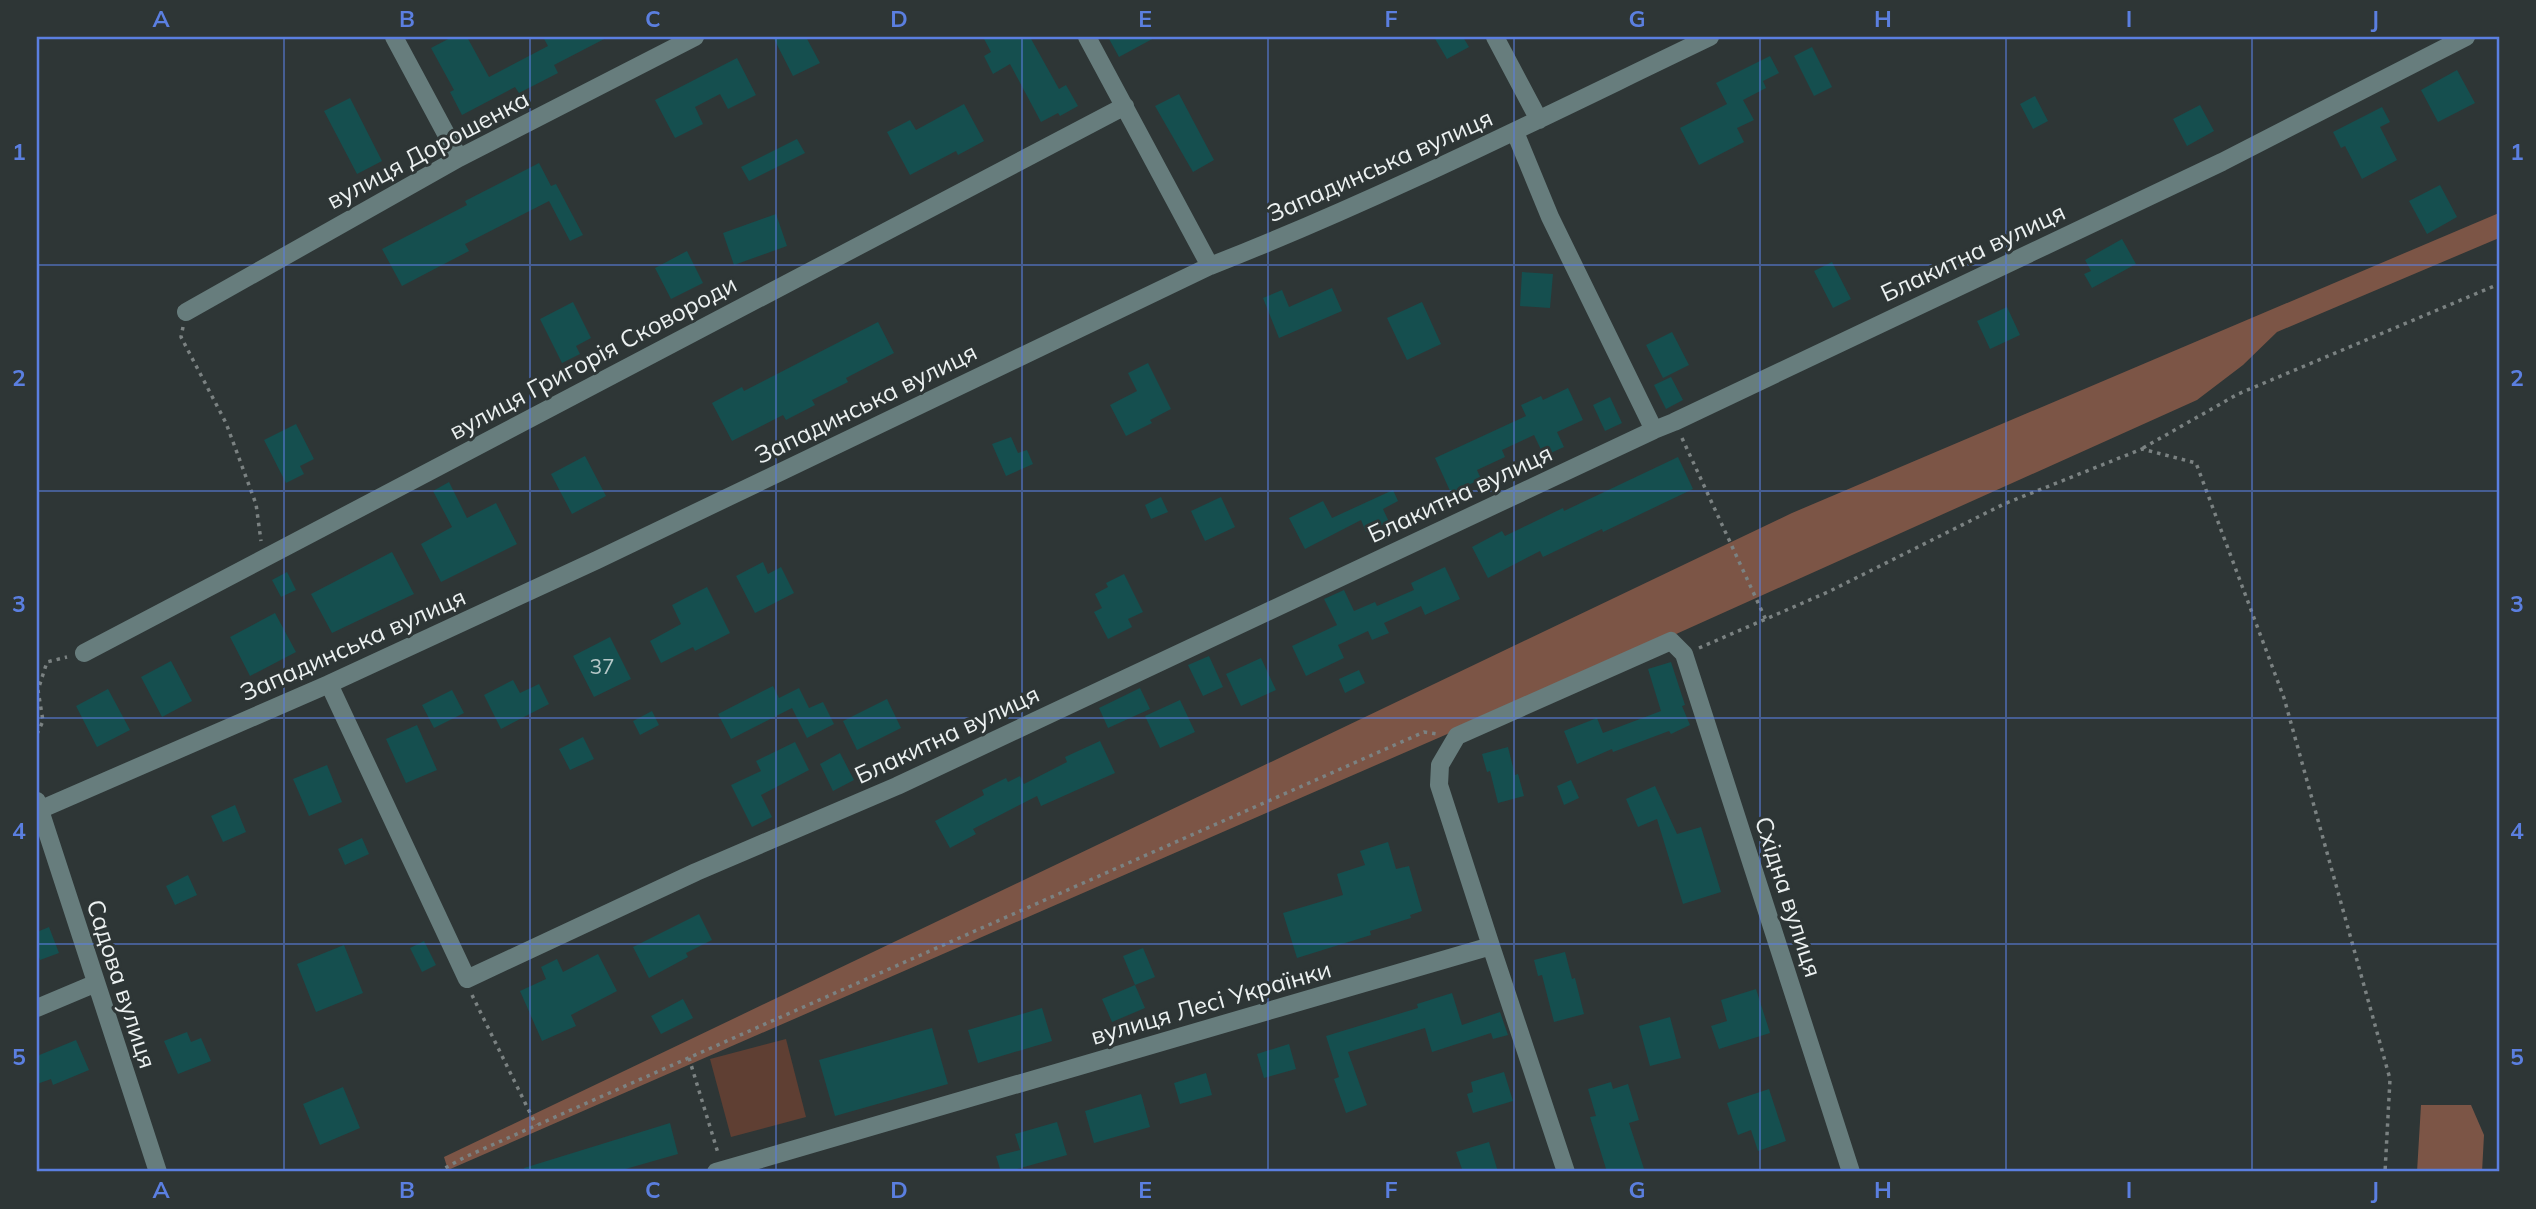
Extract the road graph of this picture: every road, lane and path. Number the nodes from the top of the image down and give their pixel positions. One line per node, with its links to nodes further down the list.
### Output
1 (394, 37): 10 (street)
2 (695, 37): 10 (street, вулиця Дорошенка)
3 (1087, 37): 7 (street)
4 (1495, 37): 8 (street)
5 (1710, 37): 8 (street, Западинська вулиця)
6 (2466, 37): 14 (street, Блакитна вулиця)
7 (1125, 106): 11 (street); 17 (street, вулиця Григорія Сковороди)
8 (1539, 120): 9 (street, Западинська вулиця)
9 (1515, 132): 11 (street, Западинська вулиця); 15 (street)
10 (459, 158): 13 (street, вулиця Дорошенка)
11 (1210, 266): 21 (street, Западинська вулиця)
12 (2499, 284): 16 (path)
13 (186, 312): 17 (path)
14 (1674, 422): 15 (street, Блакитна вулиця); 18 (path)
15 (1654, 430): 26 (street, Блакитна вулиця)
16 (2142, 449): 18 (path); 36 (path)
17 (264, 558): 20 (street, вулиця Григорія Сковороди)
18 (1766, 620): 19 (path)
19 (1678, 648): 23 (street); 35 (street, Східна вулиця)
20 (84, 653): 22 (path)
21 (329, 684): 24 (street, Западинська вулиця); 26 (street)
22 (37, 734)
23 (1457, 736): 25 (street); 29 (path)
24 (38, 807): 27 (street, Садова вулиця)
25 (1490, 946): 31 (street, вулиця Лесі Українки); 34 (street)
26 (467, 979): 30 (path)
27 (94, 984): 28 (street); 32 (street, Садова вулиця)
28 (37, 1008)
29 (689, 1058): 30 (path); 31 (path)
30 (536, 1125): 33 (path)
31 (720, 1171)
32 (158, 1172)
33 (438, 1172)
34 (1566, 1172)
35 (1851, 1172)
36 (2385, 1172)

